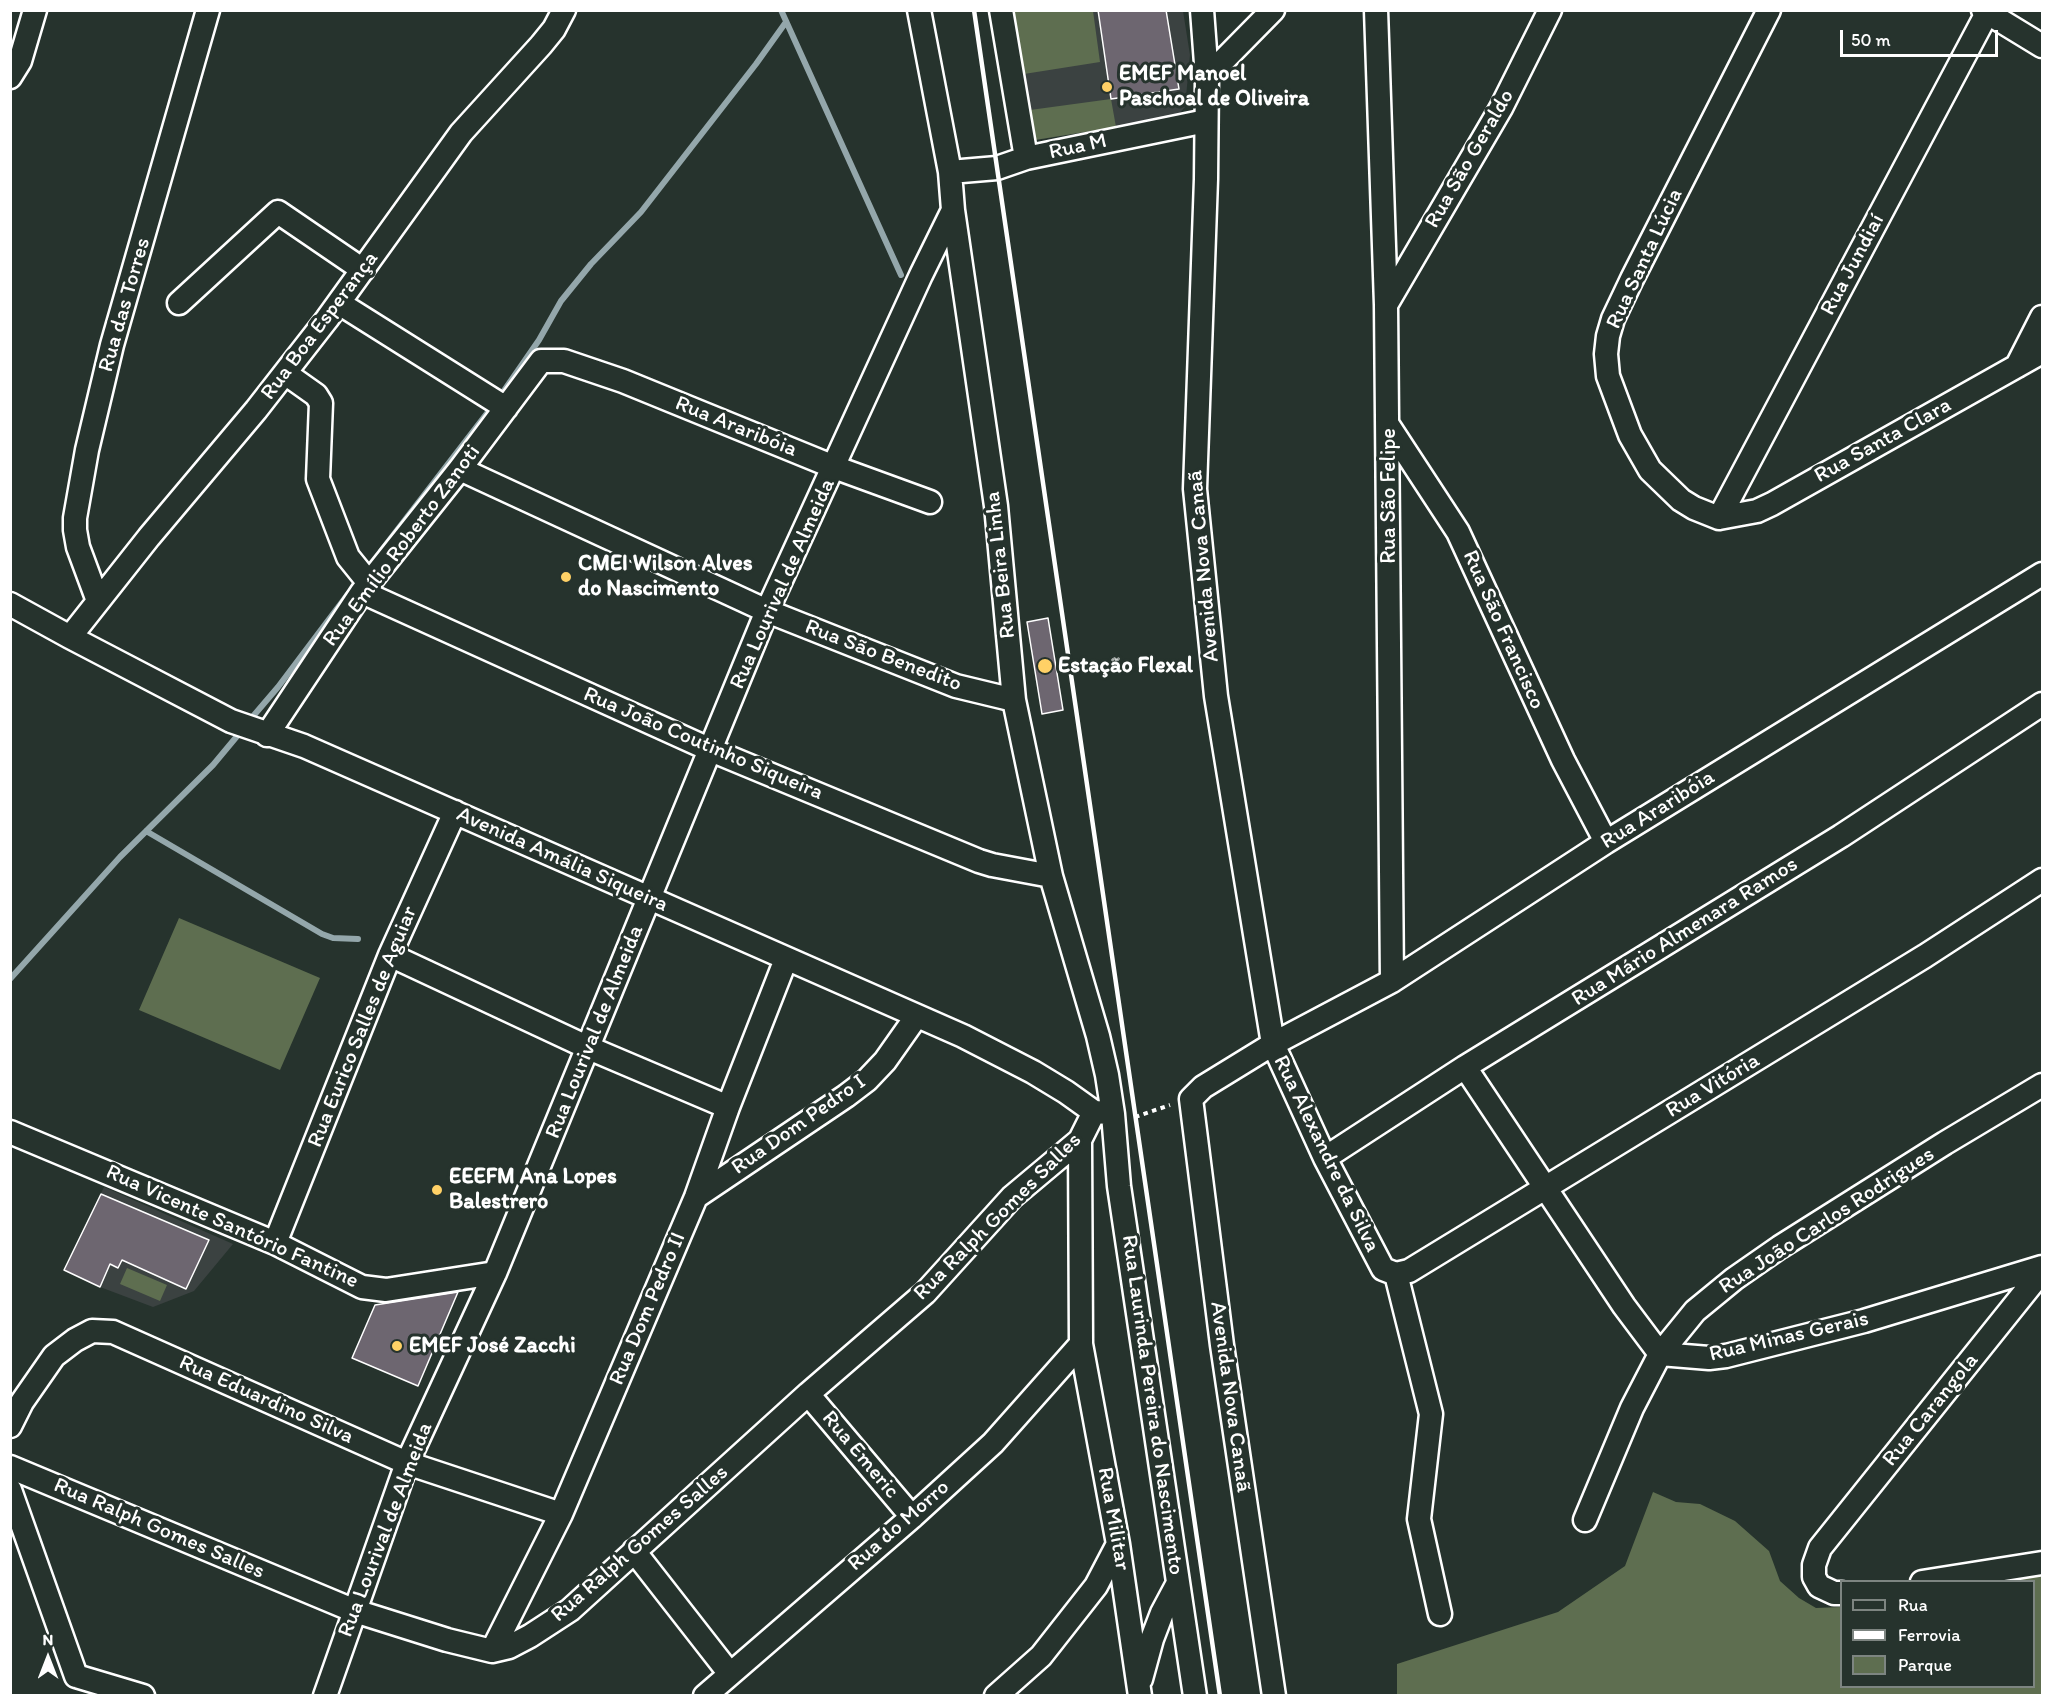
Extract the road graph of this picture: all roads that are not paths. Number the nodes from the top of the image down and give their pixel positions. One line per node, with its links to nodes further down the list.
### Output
1 (35, 10): 13 (street)
2 (208, 10): 36 (street, Rua das Torres)
3 (564, 10): 19 (street, Rua Boa Esperança)
4 (919, 10): 17 (street, Rua Beira Linha)
5 (1001, 10): 16 (street)
6 (1202, 10): 14 (street, Avenida Nova Canaã)
7 (1273, 10): 14 (street)
8 (1376, 10): 22 (street, Rua São Felipe)
9 (1550, 10): 22 (street, Rua São Geraldo)
10 (1769, 10): 33 (street, Rua Santa Lúcia)
11 (1985, 12): 12 (street); 33 (street, Rua Jundiaí)
12 (2043, 46)
13 (10, 77)
14 (1207, 77): 15 (street, Avenida Nova Canaã)
15 (1206, 121): 16 (street, Rua M); 53 (street, Avenida Nova Canaã)
16 (1026, 158): 17 (street, Rua M)
17 (950, 172): 18 (street, Rua Beira Linha)
18 (953, 210): 30 (street, Rua Lourival de Almeida); 40 (street, Rua Beira Linha)
19 (363, 270): 20 (street); 21 (street, Rua Boa Esperança)
20 (179, 303)
21 (339, 303): 27 (street, Rua Boa Esperança); 28 (street)
22 (1386, 305): 29 (street, Rua São Felipe)
23 (2043, 317): 26 (street)
24 (2043, 352): 26 (street, Rua Santa Clara)
25 (540, 361): 28 (street, Rua Emílio Roberto Zanoti); 30 (street, Rua Araribóia)
26 (2017, 366): 33 (street, Rua Santa Clara)
27 (285, 373): 35 (street); 36 (street, Rua Boa Esperança)
28 (506, 408): 31 (street, Rua Emílio Roberto Zanoti)
29 (1388, 425): 45 (street, Rua São Francisco); 51 (street, Rua São Felipe)
30 (834, 467): 32 (street, Rua Araribóia); 38 (street, Rua Lourival de Almeida)
31 (460, 469): 35 (street, Rua Emílio Roberto Zanoti); 38 (street, Rua São Benedito)
32 (930, 502)
33 (1719, 518)
34 (2043, 574): 45 (street, Rua Araribóia)
35 (365, 588): 42 (street, Rua Emílio Roberto Zanoti); 43 (street, Rua João Coutinho Siqueira)
36 (98, 601): 39 (street, Rua Boa Esperança)
37 (10, 604): 39 (street, Avenida Amália Siqueira)
38 (767, 611): 40 (street, Rua São Benedito); 43 (street, Rua Lourival de Almeida)
39 (70, 637): 42 (street, Avenida Amália Siqueira)
40 (1014, 700): 46 (street, Rua Beira Linha)
41 (2043, 705): 55 (street, Rua Mário Almenara Ramos)
42 (264, 733): 44 (street, Avenida Amália Siqueira)
43 (711, 750): 46 (street, Rua João Coutinho Siqueira); 48 (street, Rua Lourival de Almeida)
44 (455, 812): 48 (street, Avenida Amália Siqueira); 49 (street, Rua Eurico Salles de Aguiar)
45 (1606, 842): 51 (street, Rua Araribóia)
46 (1051, 876): 59 (street, Rua Beira Linha)
47 (2043, 880): 63 (street, Rua Vitória)
48 (650, 898): 50 (street, Avenida Amália Siqueira); 54 (street, Rua Lourival de Almeida)
49 (390, 955): 54 (street); 65 (street, Rua Eurico Salles de Aguiar)
50 (786, 958): 52 (street, Avenida Amália Siqueira); 58 (street, Rua Dom Pedro II)
51 (1392, 981): 53 (street, Rua Araribóia)
52 (916, 1017): 59 (street, Avenida Amália Siqueira); 64 (street, Rua Dom Pedro I)
53 (1273, 1044): 57 (street, Rua Araribóia); 62 (street, Rua Alexandre da Silva)
54 (589, 1048): 58 (street); 68 (street, Rua Lourival de Almeida)
55 (1465, 1067): 62 (street, Rua Mário Almenara Ramos); 63 (street)
56 (2043, 1085): 70 (street, Rua João Carlos Rodrigues)
57 (1191, 1099): 96 (street, Avenida Nova Canaã)
58 (728, 1107): 64 (street, Rua Dom Pedro II)
59 (1103, 1113): 61 (street, Rua Ralph Gomes Salles); 83 (street, Rua Laurinda Pereira do Nascimento)
60 (10, 1132): 65 (street, Rua Vicente Santório Fantine)
61 (1080, 1140): 69 (street, Rua Militar); 71 (street, Rua Ralph Gomes Salles)
62 (1325, 1158): 66 (street, Rua Alexandre da Silva)
63 (1547, 1187): 66 (street, Rua Vitória); 70 (street)
64 (696, 1197): 76 (street, Rua Dom Pedro II)
65 (275, 1243): 68 (street, Rua Vicente Santório Fantine)
66 (1388, 1269): 86 (street, Rua Alexandre da Silva)
67 (2043, 1269): 70 (street, Rua Minas Gerais); 84 (street, Rua Carangola)
68 (495, 1273): 73 (street, Rua Lourival de Almeida)
69 (1081, 1344): 77 (street, Rua do Morro); 79 (street, Rua Militar)
70 (1660, 1354): 78 (street, Rua João Carlos Rodrigues)
71 (808, 1394): 77 (street, Rua Emeric); 80 (street, Rua Ralph Gomes Salles)
72 (10, 1426): 73 (street, Rua Eduardino Silva)
73 (407, 1463): 76 (street, Rua Eduardino Silva); 85 (street, Rua Lourival de Almeida)
74 (10, 1467): 85 (street, Rua Ralph Gomes Salles)
75 (10, 1490): 89 (street)
76 (561, 1514): 87 (street, Rua Dom Pedro II)
77 (912, 1517): 88 (street, Rua do Morro)
78 (1585, 1520)
79 (1118, 1544): 90 (street, Rua Militar); 94 (street)
80 (634, 1551): 87 (street, Rua Ralph Gomes Salles); 88 (street)
81 (2043, 1563): 82 (street)
82 (1930, 1580)
83 (1178, 1583): 90 (street); 95 (street, Rua Laurinda Pereira do Nascimento)
84 (1840, 1593)
85 (355, 1611): 87 (street, Rua Ralph Gomes Salles); 92 (street, Rua Lourival de Almeida)
86 (1440, 1614)
87 (492, 1651)
88 (730, 1674): 93 (street, Rua do Morro)
89 (73, 1686): 91 (street)
90 (1139, 1692)
91 (143, 1695)
92 (325, 1695)
93 (705, 1695)
94 (996, 1695)
95 (1195, 1695)
96 (1274, 1695)

